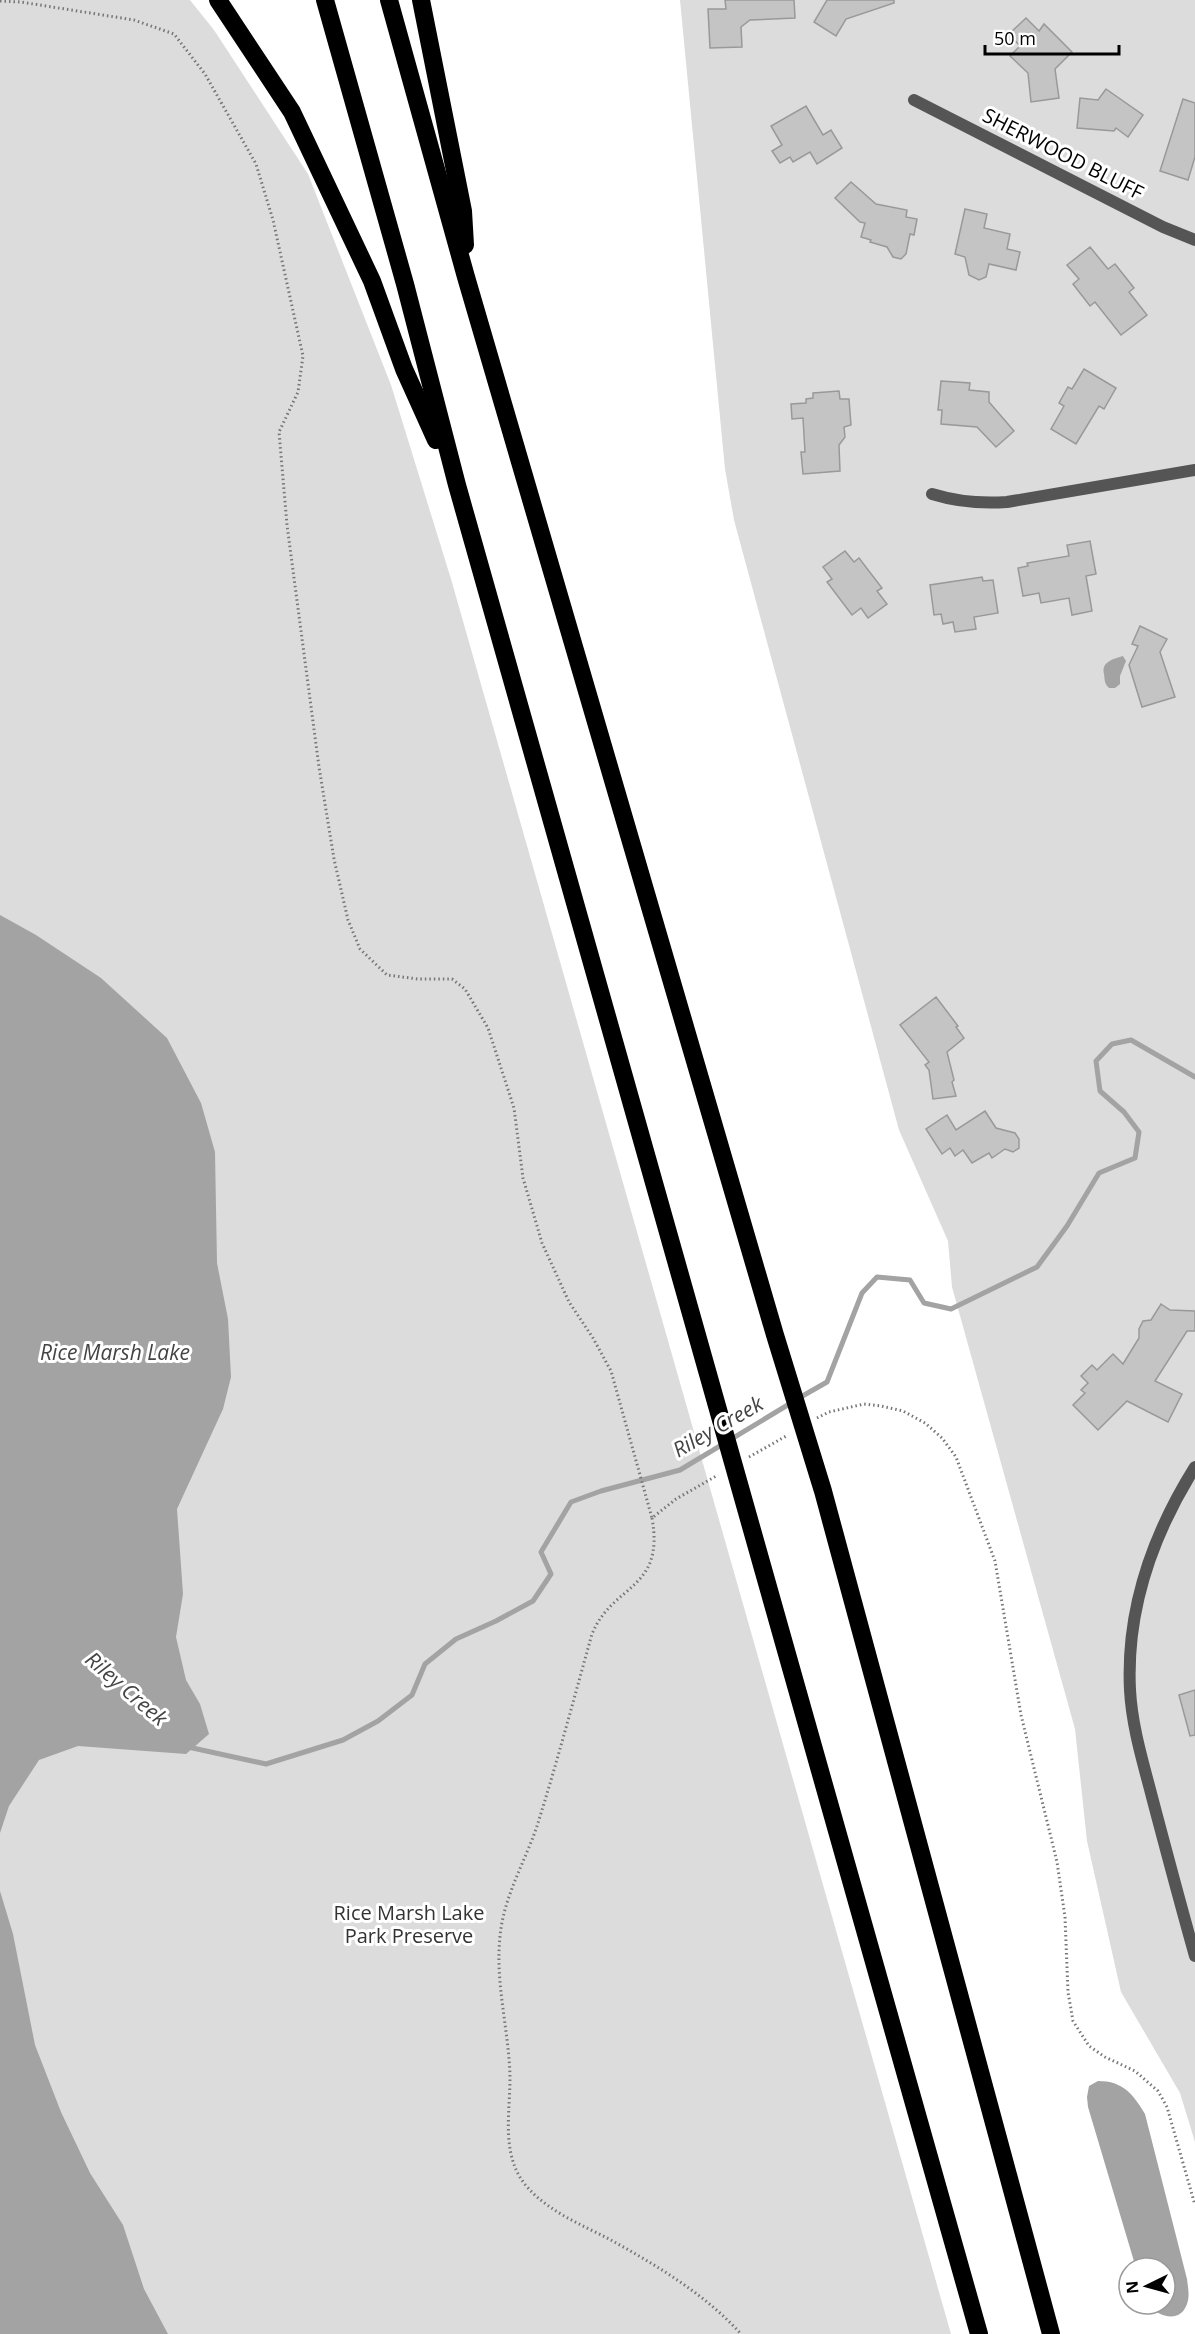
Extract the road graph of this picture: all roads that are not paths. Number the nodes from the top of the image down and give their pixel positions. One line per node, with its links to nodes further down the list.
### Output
1 (218, 0): 9 (highway)
2 (325, 0): 9 (highway)
3 (388, 0): 7 (highway)
4 (421, 0): 7 (highway)
5 (914, 100): 6 (street, SHERWOOD BLUFF)
6 (1195, 240)
7 (466, 277): 14 (highway)
8 (1195, 470): 10 (street)
9 (457, 485): 13 (highway)
10 (932, 494)
11 (1195, 1467): 12 (street)
12 (1195, 1956)
13 (979, 2334)
14 (1051, 2334)

